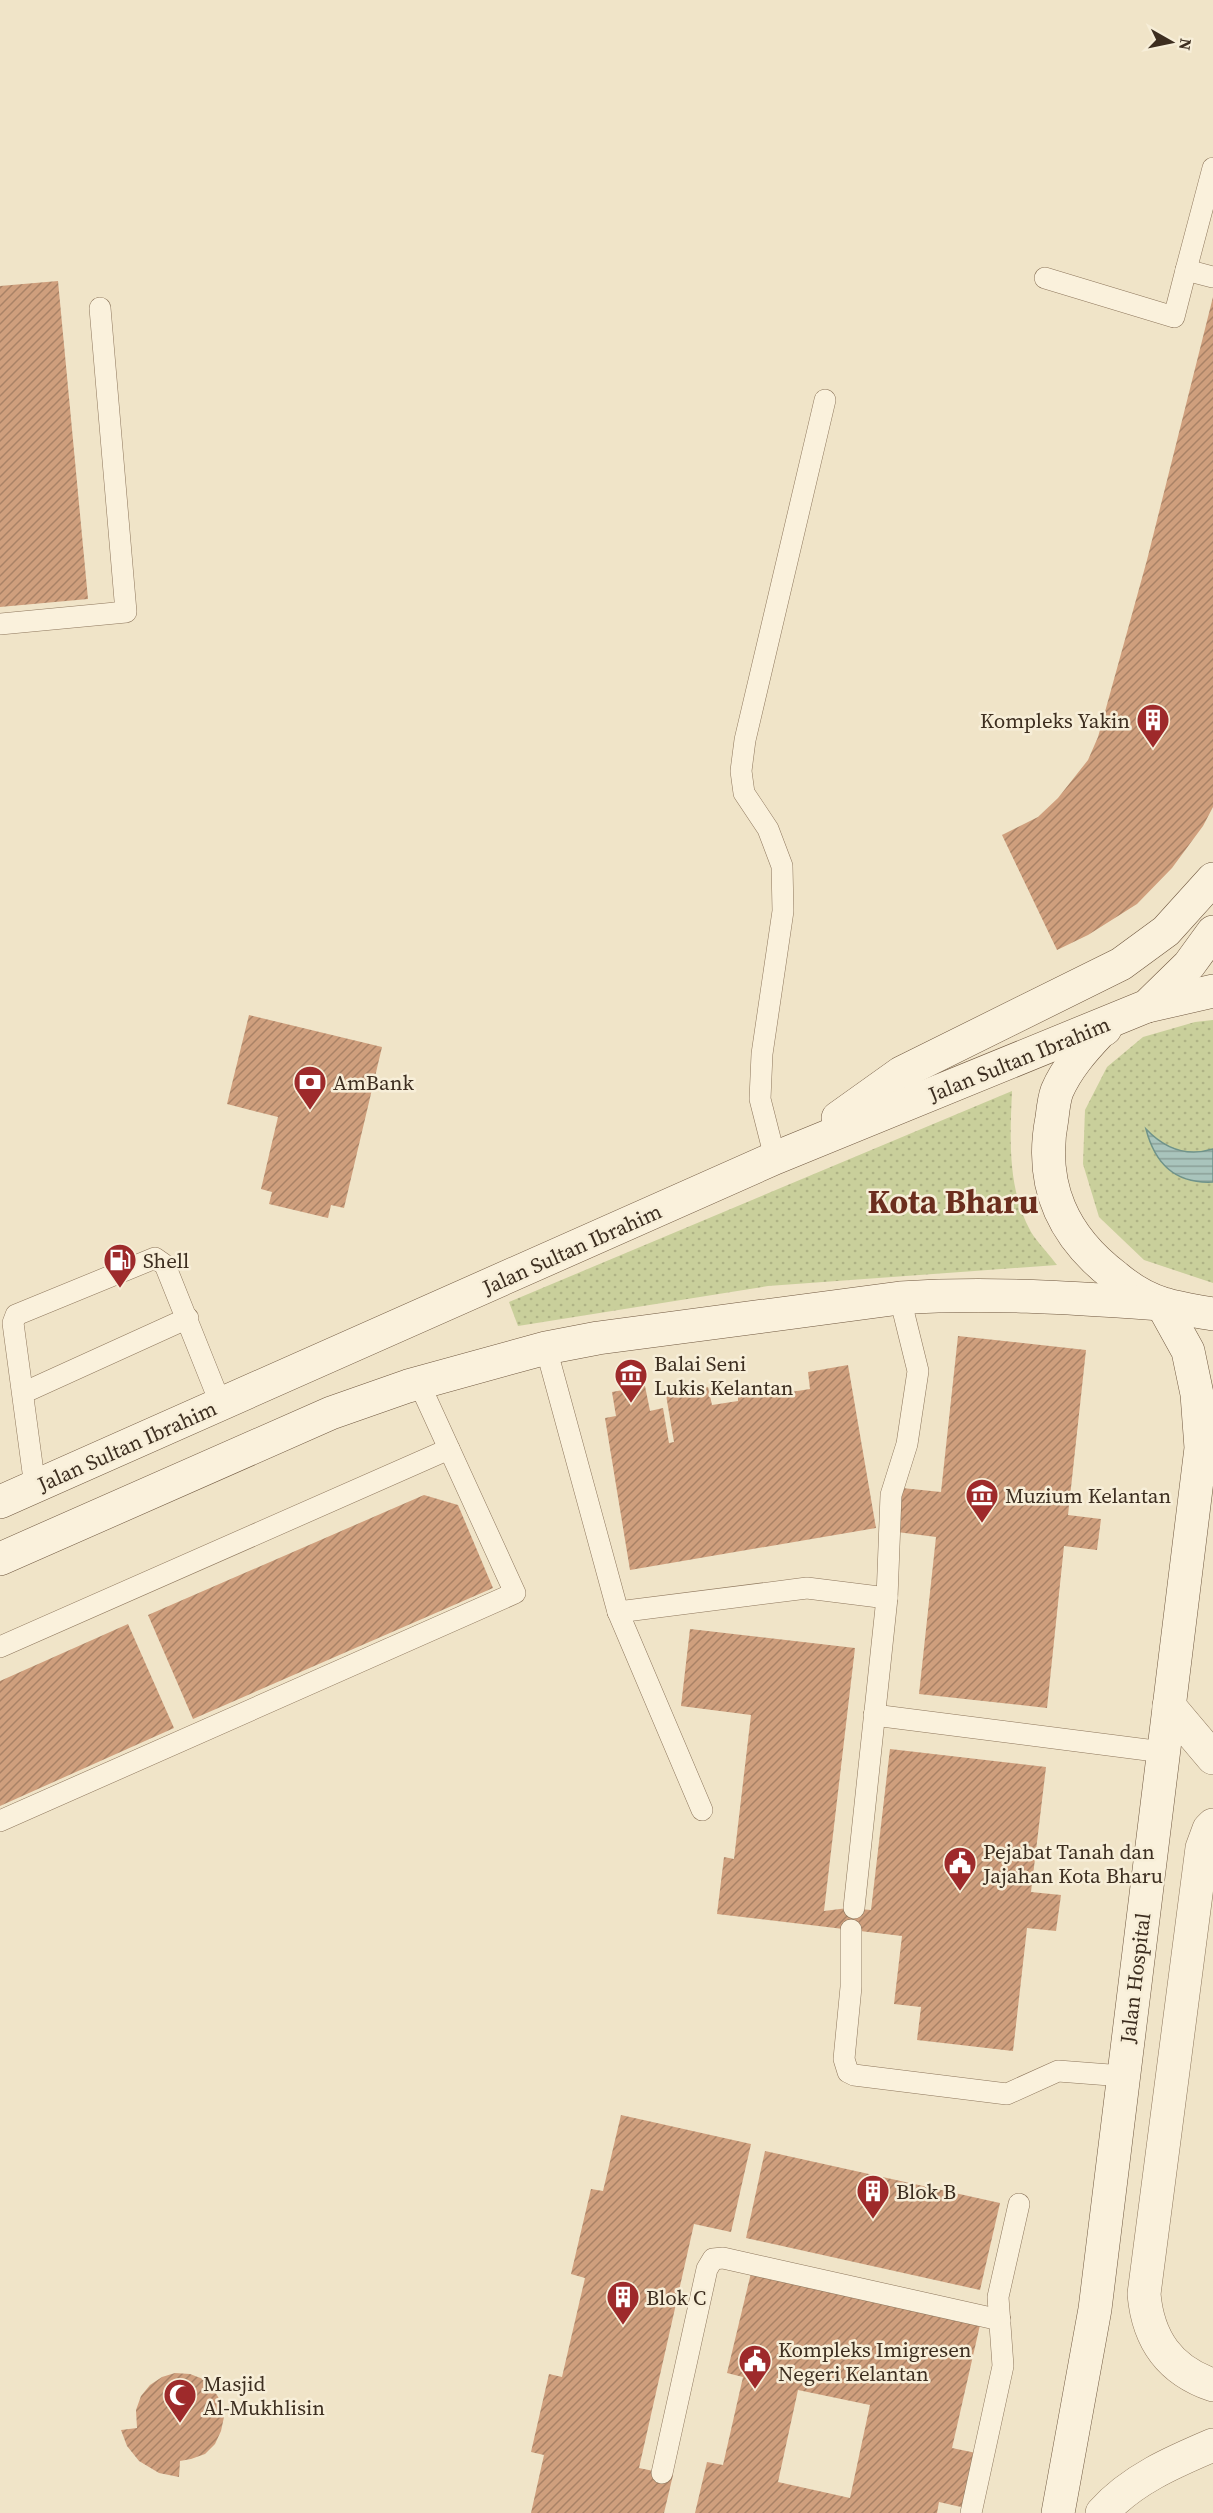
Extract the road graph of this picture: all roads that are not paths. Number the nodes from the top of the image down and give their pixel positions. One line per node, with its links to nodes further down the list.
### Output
1 (1213, 168): 2 (lane)
2 (1186, 270): 3 (lane); 4 (lane)
3 (1213, 277)
4 (1045, 278)
5 (100, 308): 7 (lane)
6 (825, 400): 12 (lane)
7 (0, 624)
8 (1213, 879): 12 (main road)
9 (1213, 932): 11 (main road)
10 (1213, 991): 11 (main road)
11 (1147, 1006): 12 (main road, Jalan Sultan Ibrahim); 14 (main road)
12 (783, 1155): 20 (main road, Jalan Sultan Ibrahim)
13 (900, 1299): 14 (main road); 17 (main road); 25 (lane)
14 (1162, 1304): 15 (main road); 28 (main road, Jalan Hospital)
15 (1213, 1314)
16 (188, 1318): 19 (lane); 19 (lane); 20 (lane)
17 (546, 1348): 18 (main road); 26 (lane)
18 (419, 1383): 21 (lane); 24 (main road)
19 (23, 1393): 22 (lane)
20 (221, 1405): 22 (main road, Jalan Sultan Ibrahim)
21 (449, 1449): 27 (lane); 33 (lane)
22 (35, 1487): 23 (main road, Jalan Sultan Ibrahim)
23 (0, 1502)
24 (0, 1560)
25 (887, 1598): 26 (lane); 29 (lane)
26 (618, 1612): 32 (lane)
27 (0, 1647)
28 (1169, 1706): 30 (main road, Jalan Hospital); 31 (main road)
29 (874, 1715): 30 (lane); 35 (lane)
30 (1163, 1752): 37 (main road, Jalan Hospital)
31 (1213, 1758)
32 (702, 1810)
33 (0, 1821)
34 (1213, 1824): 40 (main road)
35 (854, 1908)
36 (851, 1930): 37 (lane)
37 (1123, 2076): 44 (main road, Jalan Hospital)
38 (1018, 2204): 39 (lane)
39 (999, 2320): 42 (lane); 43 (lane)
40 (1213, 2385)
41 (1213, 2445): 45 (main road)
42 (662, 2473)
43 (971, 2513)
44 (1058, 2513)
45 (1102, 2513)

